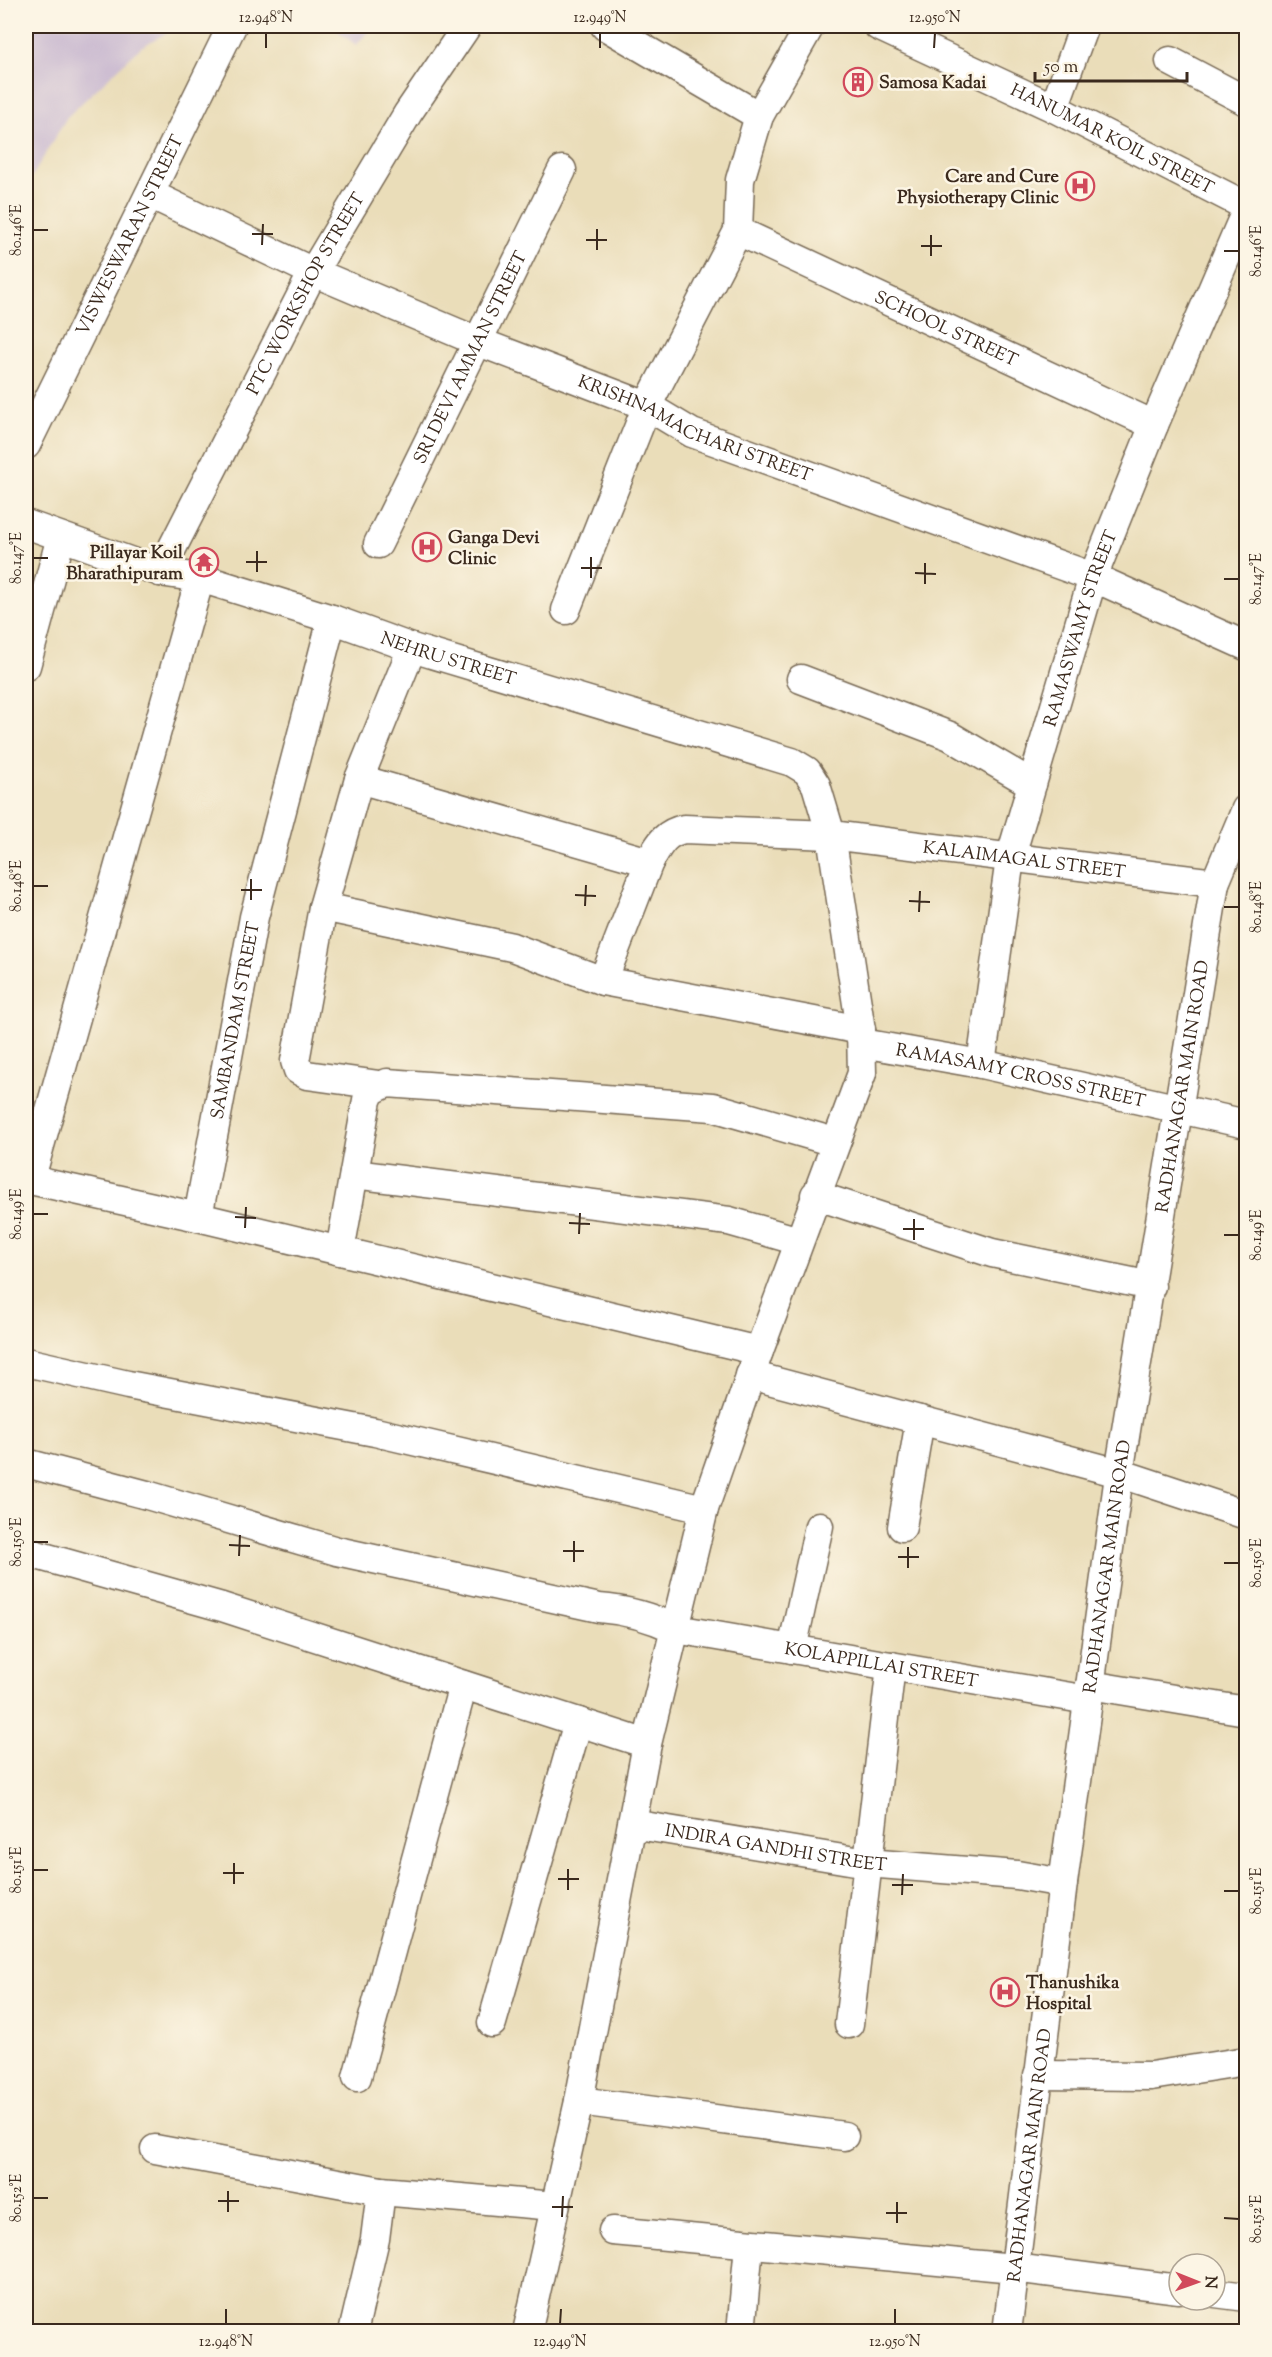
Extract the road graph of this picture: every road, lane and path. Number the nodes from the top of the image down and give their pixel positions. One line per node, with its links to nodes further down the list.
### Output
1 (232, 26): 13 (street, VISWESWARAN STREET)
2 (467, 26): 17 (street, PTC WORKSHOP STREET)
3 (605, 26): 11 (street)
4 (810, 26): 11 (street)
5 (878, 26): 7 (street, HANUMAR KOIL STREET)
6 (1084, 26): 10 (street)
7 (923, 35): 10 (street, HANUMAR KOIL STREET)
8 (1170, 61): 9 (street)
9 (1246, 101)
10 (1054, 108): 14 (street, HANUMAR KOIL STREET)
11 (759, 116): 16 (street)
12 (562, 170): 18 (street, SRI DEVI AMMAN STREET)
13 (150, 194): 17 (street, KRISHNAMACHARI STREET); 21 (street, VISWESWARAN STREET)
14 (1246, 206)
15 (1246, 211): 20 (street, RAMASWAMY STREET)
16 (738, 231): 19 (street); 20 (street, SCHOOL STREET)
17 (313, 272): 18 (street, KRISHNAMACHARI STREET); 25 (street, PTC WORKSHOP STREET)
18 (479, 342): 19 (street, KRISHNAMACHARI STREET); 24 (street, SRI DEVI AMMAN STREET)
19 (647, 406): 27 (street, KRISHNAMACHARI STREET); 28 (street)
20 (1154, 425): 27 (street, RAMASWAMY STREET)
21 (26, 445)
22 (26, 524): 23 (street, NEHRU STREET)
23 (61, 537): 25 (street, NEHRU STREET); 32 (street)
24 (378, 544)
25 (160, 572): 26 (street, NEHRU STREET)
26 (200, 578): 29 (street, NEHRU STREET); 50 (street)
27 (1093, 578): 30 (street, KRISHNAMACHARI STREET); 35 (street, RAMASWAMY STREET)
28 (566, 610)
29 (332, 619): 31 (street, NEHRU STREET); 52 (street, SAMBANDAM STREET)
30 (1246, 646)
31 (412, 648): 34 (street); 37 (street, NEHRU STREET)
32 (26, 666)
33 (801, 679): 35 (street)
34 (359, 779): 39 (street); 41 (street)
35 (1032, 784): 38 (street, RAMASWAMY STREET)
36 (1246, 809): 40 (street, RADHANAGAR MAIN ROAD)
37 (831, 835): 38 (street, KALAIMAGAL STREET); 39 (street, KALAIMAGAL STREET); 43 (street, NEHRU STREET)
38 (1010, 859): 40 (street, KALAIMAGAL STREET); 44 (street, RAMASWAMY STREET)
39 (649, 862): 42 (street, KALAIMAGAL STREET)
40 (1215, 883): 46 (street, RADHANAGAR MAIN ROAD)
41 (323, 907): 42 (street, RAMASAMY CROSS STREET); 45 (street)
42 (603, 981): 43 (street, RAMASAMY CROSS STREET)
43 (861, 1036): 44 (street, RAMASAMY CROSS STREET); 48 (street, NEHRU STREET)
44 (981, 1064): 46 (street, RAMASAMY CROSS STREET)
45 (379, 1085): 48 (street); 49 (street)
46 (1179, 1108): 47 (street, RAMASAMY CROSS STREET); 55 (street, RADHANAGAR MAIN ROAD)
47 (1246, 1124)
48 (834, 1142): 51 (street, NEHRU STREET)
49 (354, 1174): 53 (street); 54 (street)
50 (28, 1180): 52 (street)
51 (816, 1195): 53 (street, NEHRU STREET); 55 (street)
52 (198, 1217): 54 (street)
53 (799, 1241): 57 (street, NEHRU STREET)
54 (340, 1251): 57 (street)
55 (1151, 1286): 60 (street, RADHANAGAR MAIN ROAD)
56 (26, 1362): 61 (street)
57 (755, 1363): 58 (street); 61 (street, NEHRU STREET)
58 (920, 1420): 60 (street); 64 (street)
59 (26, 1463): 66 (street, KOLAPPILLAI STREET)
60 (1119, 1473): 62 (street); 70 (street, RADHANAGAR MAIN ROAD)
61 (704, 1509): 66 (street, NEHRU STREET)
62 (1246, 1515)
63 (819, 1526): 67 (street)
64 (902, 1527)
65 (26, 1552): 69 (street)
66 (676, 1629): 67 (street, KOLAPPILLAI STREET); 73 (street, NEHRU STREET)
67 (792, 1649): 68 (street, KOLAPPILLAI STREET)
68 (891, 1666): 70 (street, KOLAPPILLAI STREET); 75 (street)
69 (463, 1685): 72 (street); 81 (street)
70 (1089, 1693): 71 (street, KOLAPPILLAI STREET); 76 (street, RADHANAGAR MAIN ROAD)
71 (1246, 1711)
72 (578, 1722): 73 (street); 77 (street)
73 (647, 1744): 74 (street, NEHRU STREET)
74 (632, 1824): 75 (street, INDIRA GANDHI STREET); 82 (street, NEHRU STREET)
75 (867, 1863): 76 (street, INDIRA GANDHI STREET); 78 (street)
76 (1063, 1883): 80 (street, RADHANAGAR MAIN ROAD)
77 (492, 2023)
78 (849, 2024)
79 (1246, 2061): 80 (street)
80 (1038, 2075): 89 (street, RADHANAGAR MAIN ROAD)
81 (357, 2077)
82 (579, 2101): 83 (street); 86 (street, NEHRU STREET)
83 (844, 2136)
84 (154, 2149): 85 (street)
85 (381, 2191): 86 (street); 93 (street)
86 (555, 2206): 94 (street, NEHRU STREET)
87 (613, 2231): 88 (street)
88 (749, 2245): 89 (street); 95 (street)
89 (1014, 2268): 90 (street); 96 (street, RADHANAGAR MAIN ROAD)
90 (1167, 2287)
91 (1227, 2295): 92 (street)
92 (1246, 2297)
93 (353, 2331)
94 (527, 2331)
95 (741, 2331)
96 (1007, 2331)

